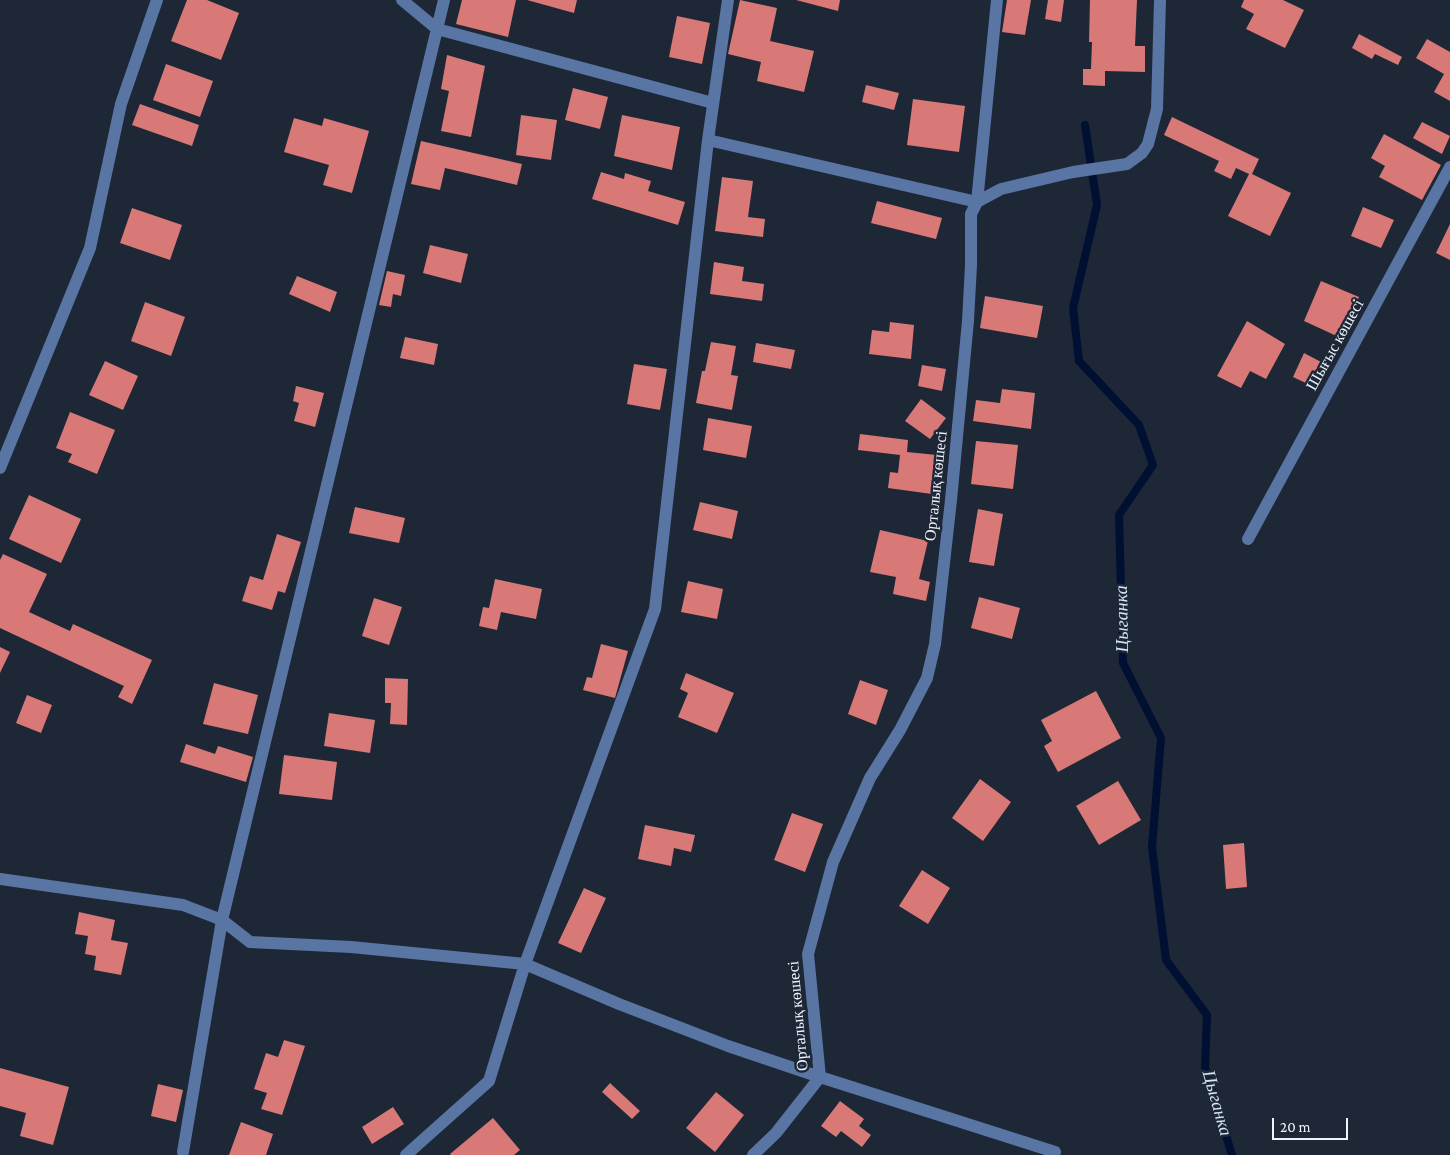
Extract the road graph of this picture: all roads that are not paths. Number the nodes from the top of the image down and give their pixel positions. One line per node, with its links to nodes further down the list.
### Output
1 (157, 0): 12 (street)
2 (402, 0): 7 (street)
3 (444, 0): 7 (street)
4 (728, 0): 8 (street)
5 (997, 0): 11 (street, Орталық көшесі)
6 (1160, 0): 11 (street)
7 (437, 29): 8 (street); 15 (street)
8 (713, 103): 9 (street)
9 (708, 140): 11 (street); 16 (street)
10 (1450, 167): 13 (street, Шығыс көшесі)
11 (977, 202): 17 (street, Орталық көшесі)
12 (0, 468)
13 (1248, 539)
14 (0, 879): 15 (street)
15 (222, 920): 16 (street); 18 (street)
16 (525, 964): 17 (street); 20 (street)
17 (820, 1077): 19 (street); 21 (street)
18 (183, 1152)
19 (1055, 1152)
20 (406, 1155)
21 (753, 1155)

